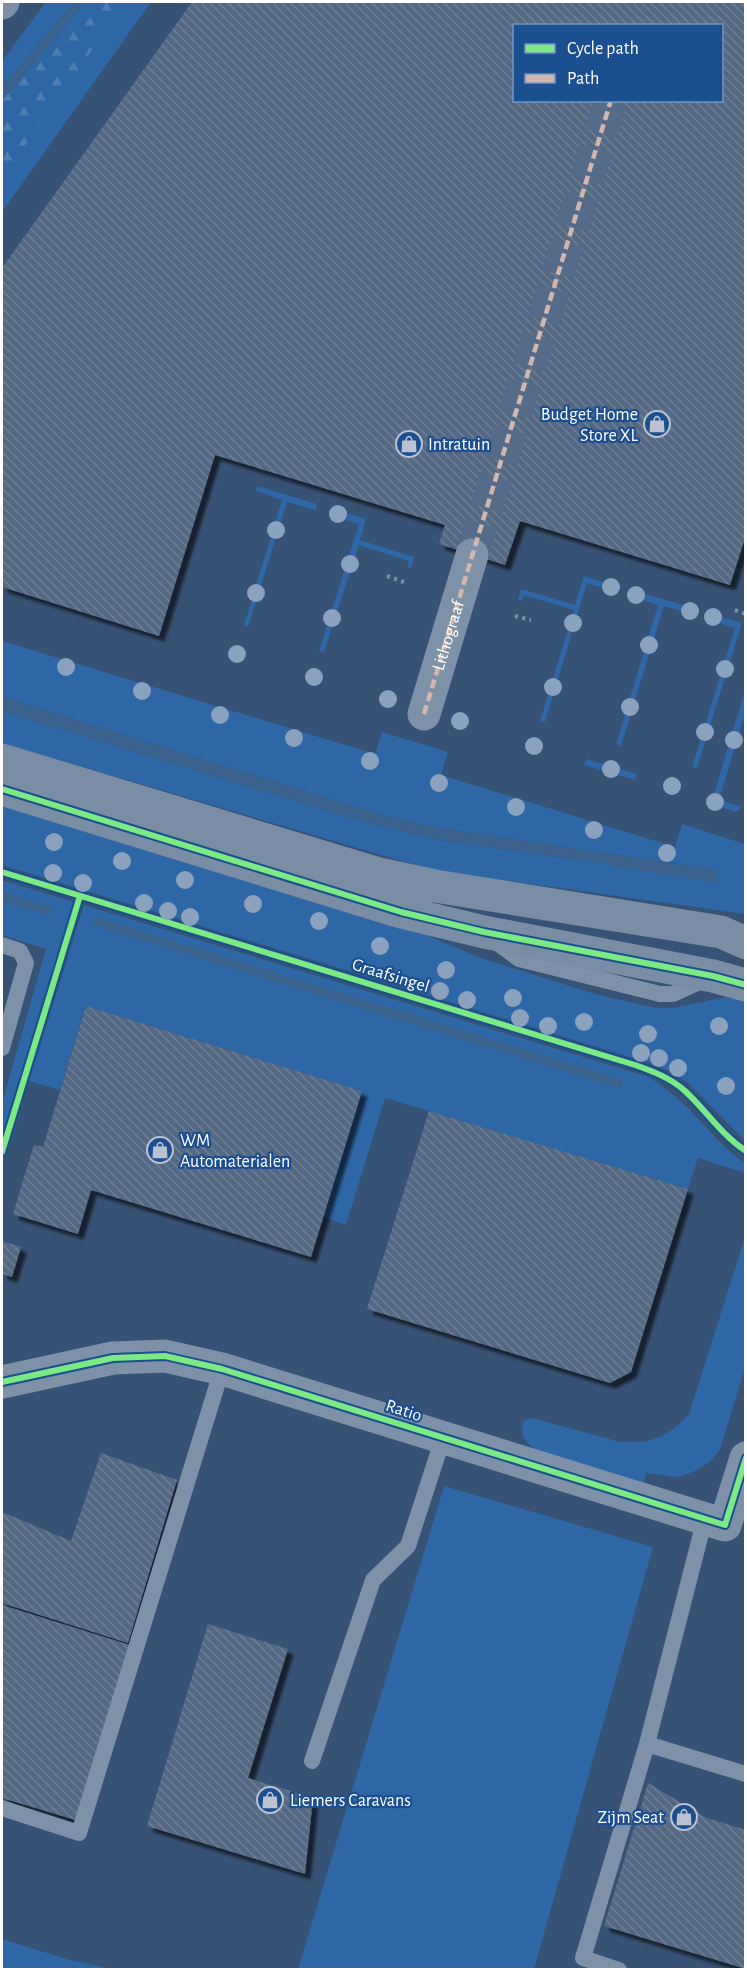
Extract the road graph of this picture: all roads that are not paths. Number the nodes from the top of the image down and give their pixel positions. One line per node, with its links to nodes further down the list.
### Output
1 (472, 555): 2 (street, Lithograaf)
2 (424, 714)
3 (2, 760): 5 (street)
4 (2, 789): 7 (street)
5 (737, 934)
6 (2, 945): 8 (lane)
7 (746, 985)
8 (2, 1047)
9 (222, 1370): 10 (street, Ratio); 11 (street, Ratio); 17 (lane)
10 (2, 1382)
11 (443, 1438): 13 (street, Ratio); 15 (lane)
12 (746, 1458): 13 (street)
13 (725, 1525): 14 (lane)
14 (647, 1744): 16 (lane); 18 (lane)
15 (312, 1761)
16 (746, 1774)
17 (2, 1808)
18 (619, 1970)

